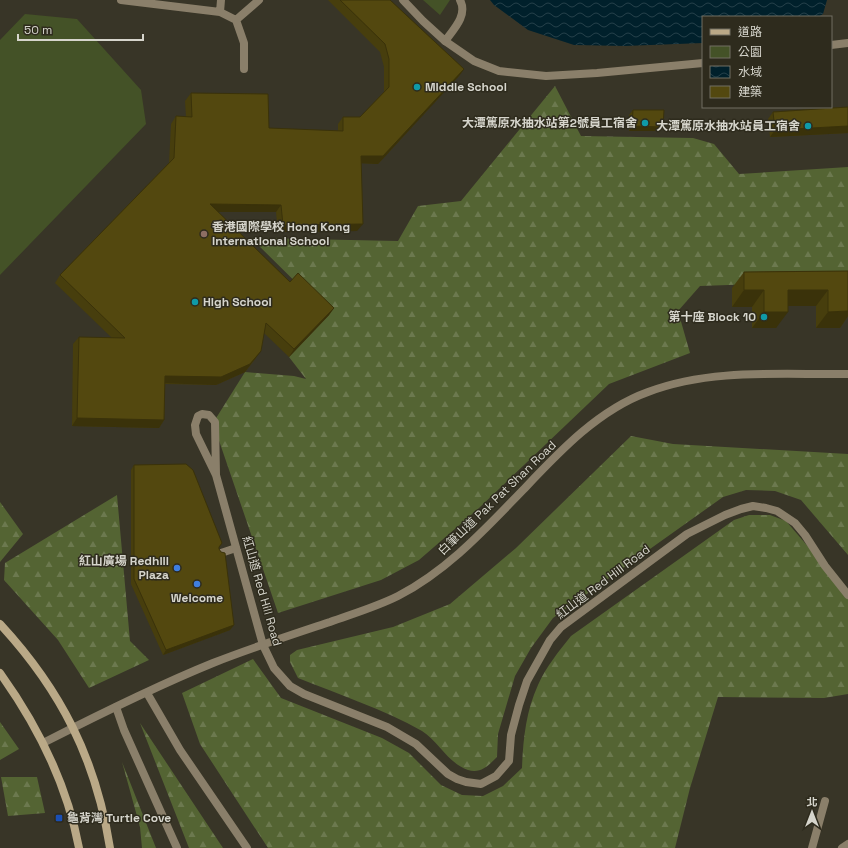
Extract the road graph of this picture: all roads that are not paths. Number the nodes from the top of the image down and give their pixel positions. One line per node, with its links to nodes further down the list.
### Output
1 (121, 0): 6 (street)
2 (220, 0): 6 (street)
3 (260, 0): 7 (street)
4 (403, 0): 8 (street)
5 (460, 0): 8 (street)
6 (220, 12): 7 (street)
7 (236, 20): 12 (street)
8 (445, 41): 11 (street)
9 (848, 43): 10 (street)
10 (832, 45)
11 (702, 63)
12 (244, 69)
13 (848, 374): 19 (street, 白筆山道 Pak Pat Shan Road)
14 (216, 475): 14 (street, 紅山道 Red Hill Road); 15 (street, 紅山道 Red Hill Road)
15 (236, 548): 16 (street); 19 (street, 紅山道 Red Hill Road)
16 (221, 553)
17 (848, 595): 19 (street, 紅山道 Red Hill Road)
18 (0, 624): 23 (main road)
19 (263, 645): 21 (street, 白筆山道 Pak Pat Shan Road)
20 (0, 673): 24 (main road)
21 (147, 693): 22 (street, 白筆山道 Pak Pat Shan Road); 30 (street)
22 (116, 707): 23 (street, 白筆山道 Pak Pat Shan Road); 29 (street)
23 (73, 727): 24 (street, 白筆山道 Pak Pat Shan Road); 28 (main road)
24 (43, 743): 27 (main road)
25 (824, 801): 31 (street)
26 (848, 844): 32 (street)
27 (79, 848)
28 (110, 848)
29 (177, 848)
30 (247, 848)
31 (812, 848)
32 (842, 848)

